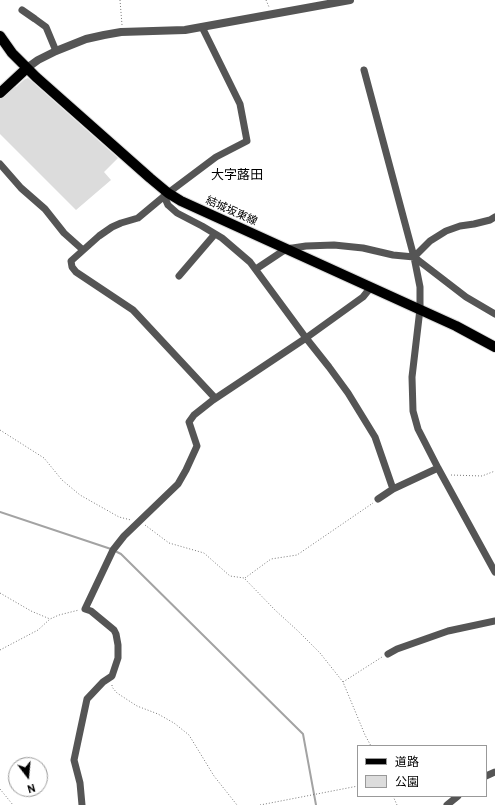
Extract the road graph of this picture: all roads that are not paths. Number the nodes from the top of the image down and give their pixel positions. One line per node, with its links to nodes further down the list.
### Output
1 (350, 0): 3 (street)
2 (22, 10): 5 (street)
3 (202, 27): 5 (street); 10 (street)
4 (0, 36): 6 (main road, 結城坂東線)
5 (56, 51): 6 (street)
6 (27, 68): 8 (main road); 10 (main road, 結城坂東線)
7 (364, 70): 15 (street)
8 (1, 92)
9 (0, 164): 14 (street)
10 (166, 194): 12 (street); 13 (main road, 結城坂東線); 14 (street)
11 (495, 217): 15 (street)
12 (215, 234): 16 (street); 17 (street)
13 (286, 249): 15 (street); 16 (street); 18 (main road, 結城坂東線)
14 (83, 250): 23 (street)
15 (414, 257): 19 (street); 20 (street)
16 (256, 269): 21 (street)
17 (179, 276)
18 (371, 287): 19 (main road, 結城坂東線); 21 (street)
19 (420, 309): 22 (main road, 結城坂東線); 24 (street)
20 (495, 314)
21 (306, 338): 23 (street); 25 (street)
22 (495, 347)
23 (215, 398): 31 (street)
24 (438, 468): 25 (street); 27 (street)
25 (393, 489): 26 (street)
26 (378, 499)
27 (495, 572)
28 (495, 621): 29 (street)
29 (388, 654)
30 (457, 797): 32 (street)
31 (82, 805)
32 (447, 805)

